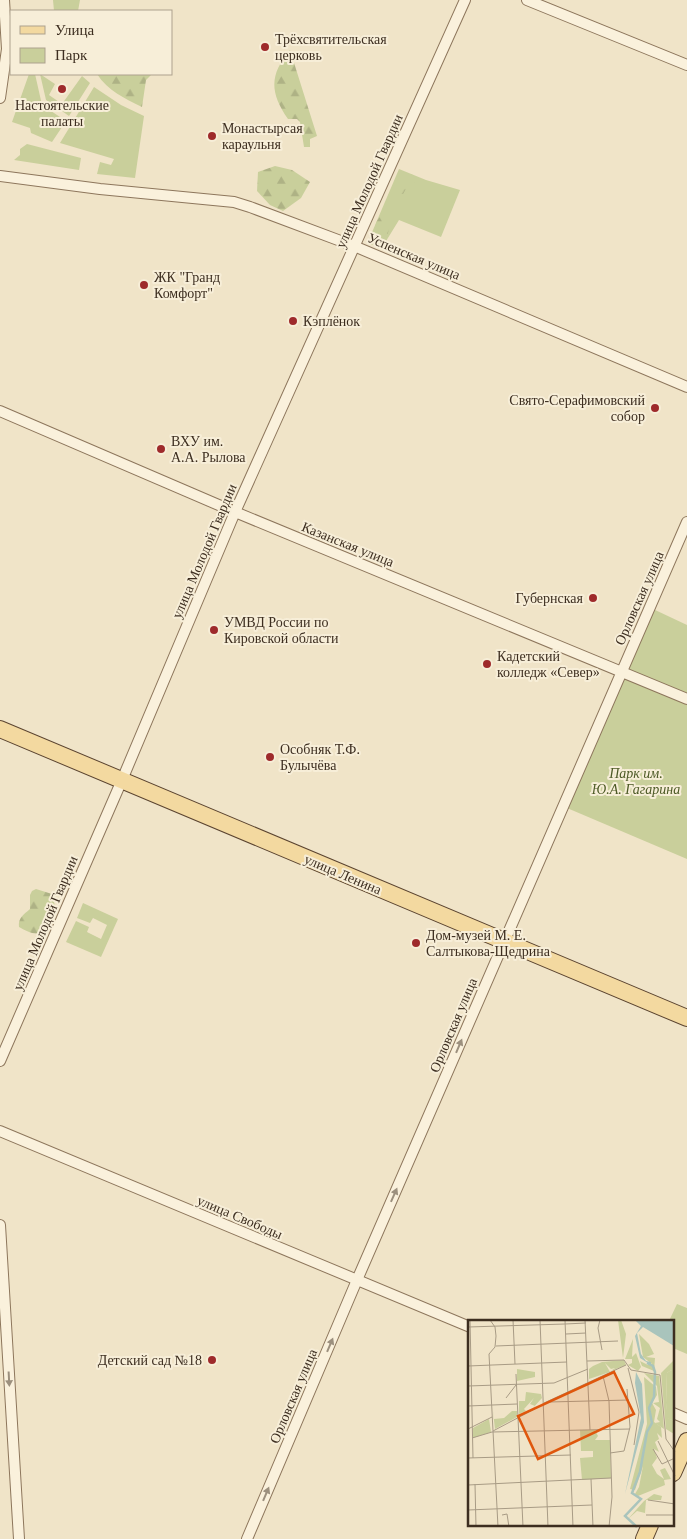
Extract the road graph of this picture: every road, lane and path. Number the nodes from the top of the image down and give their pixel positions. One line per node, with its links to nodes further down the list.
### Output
1 (4, 0): 5 (street)
2 (465, 0): 7 (street, улица Молодой Гвардии)
3 (527, 0): 4 (street)
4 (687, 66)
5 (0, 98)
6 (0, 176): 7 (street, Успенская улица)
7 (354, 246): 8 (street, Успенская улица); 10 (street, улица Молодой Гвардии)
8 (687, 387)
9 (0, 411): 10 (street, Казанская улица)
10 (235, 512): 12 (street, Казанская улица); 15 (street, улица Молодой Гвардии)
11 (687, 522): 12 (street, Орловская улица)
12 (622, 672): 13 (street, Казанская улица); 16 (street, Орловская улица)
13 (687, 699)
14 (0, 729): 15 (main road, улица Ленина)
15 (122, 780): 16 (main road, улица Ленина); 18 (street, улица Молодой Гвардии)
16 (505, 942): 17 (main road, улица Ленина); 21 (street, Орловская улица, one-way to 16)
17 (687, 1018)
18 (0, 1062)
19 (0, 1131): 21 (street, улица Свободы)
20 (0, 1225): 28 (street, one-way to 28)
21 (357, 1280): 22 (street, улица Свободы); 29 (street, Орловская улица, one-way to 21)
22 (468, 1327)
23 (674, 1413): 24 (street)
24 (687, 1418)
25 (687, 1441): 26 (main road)
26 (674, 1471)
27 (650, 1526): 30 (main road)
28 (19, 1539)
29 (247, 1539)
30 (644, 1539)

